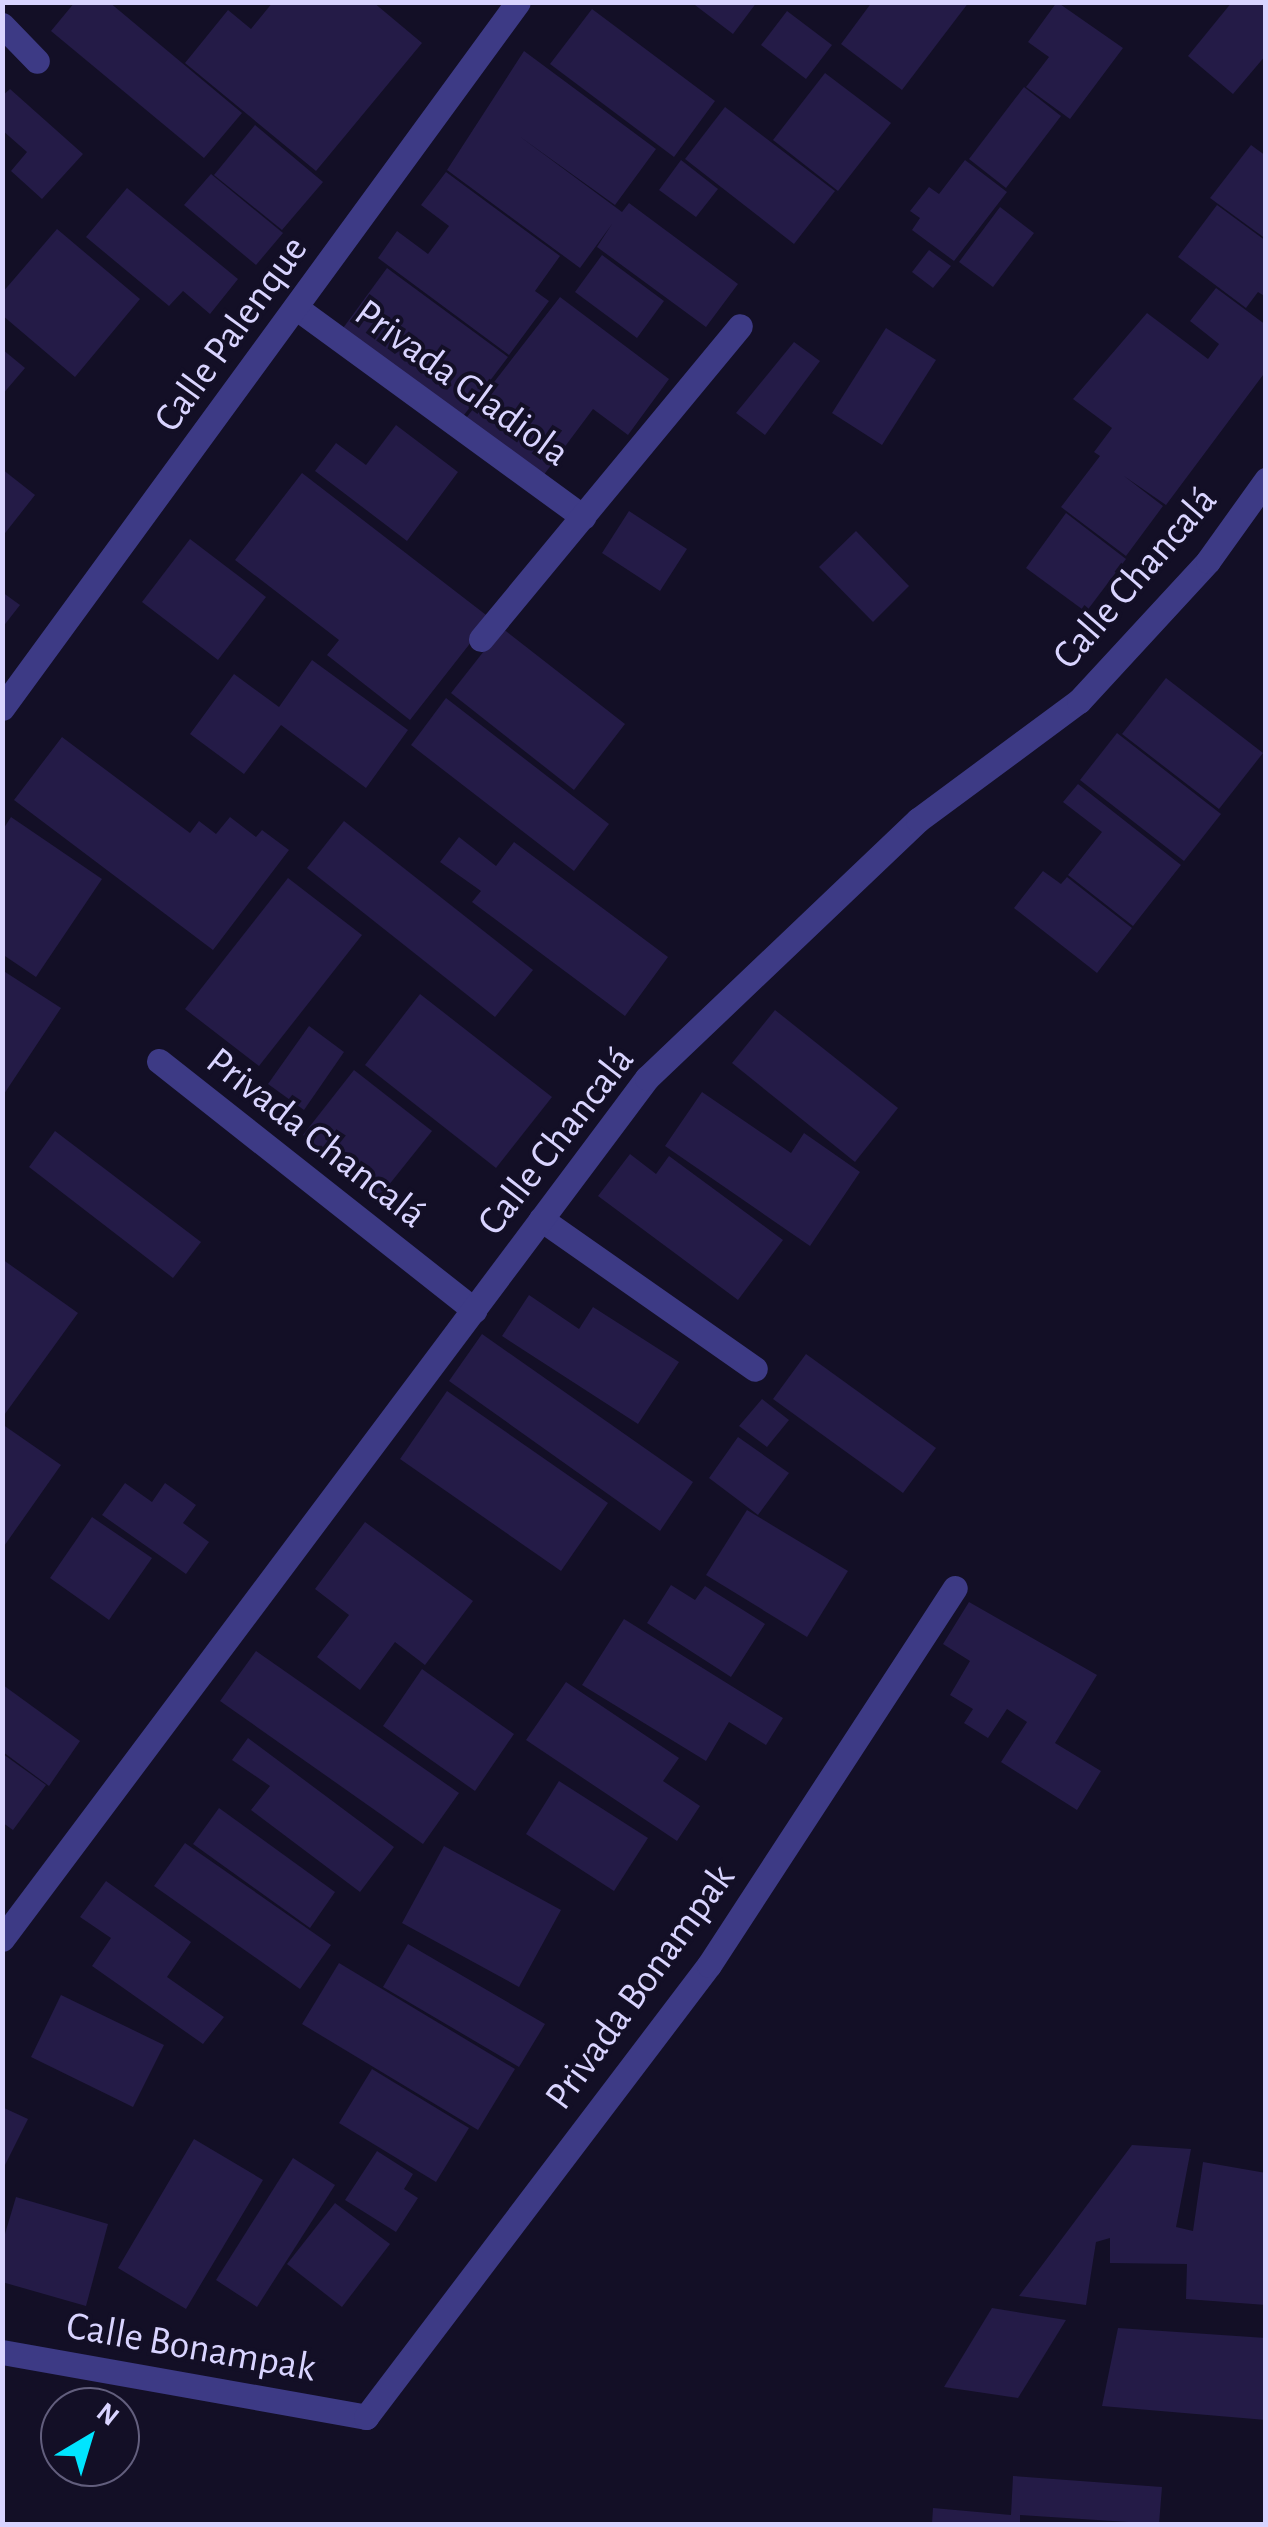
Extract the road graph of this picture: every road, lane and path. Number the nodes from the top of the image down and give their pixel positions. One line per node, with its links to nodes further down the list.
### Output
1 (518, 2): 4 (street, Calle Palenque)
2 (2, 26): 3 (street)
3 (37, 61)
4 (298, 309): 7 (street, Privada Gladiola); 9 (street, Calle Palenque)
5 (740, 326): 7 (street, Privada Gladiola)
6 (1266, 480): 11 (street, Calle Chancalá)
7 (583, 517): 8 (street, Privada Gladiola)
8 (480, 639)
9 (2, 708)
10 (159, 1061): 12 (street, Privada Chancalá)
11 (542, 1219): 12 (street, Calle Chancalá); 13 (street)
12 (474, 1310): 15 (street, Calle Chancalá)
13 (755, 1370)
14 (955, 1588): 17 (street, Privada Bonampak)
15 (3, 1936)
16 (2, 2352): 17 (street, Calle Bonampak)
17 (366, 2417)

